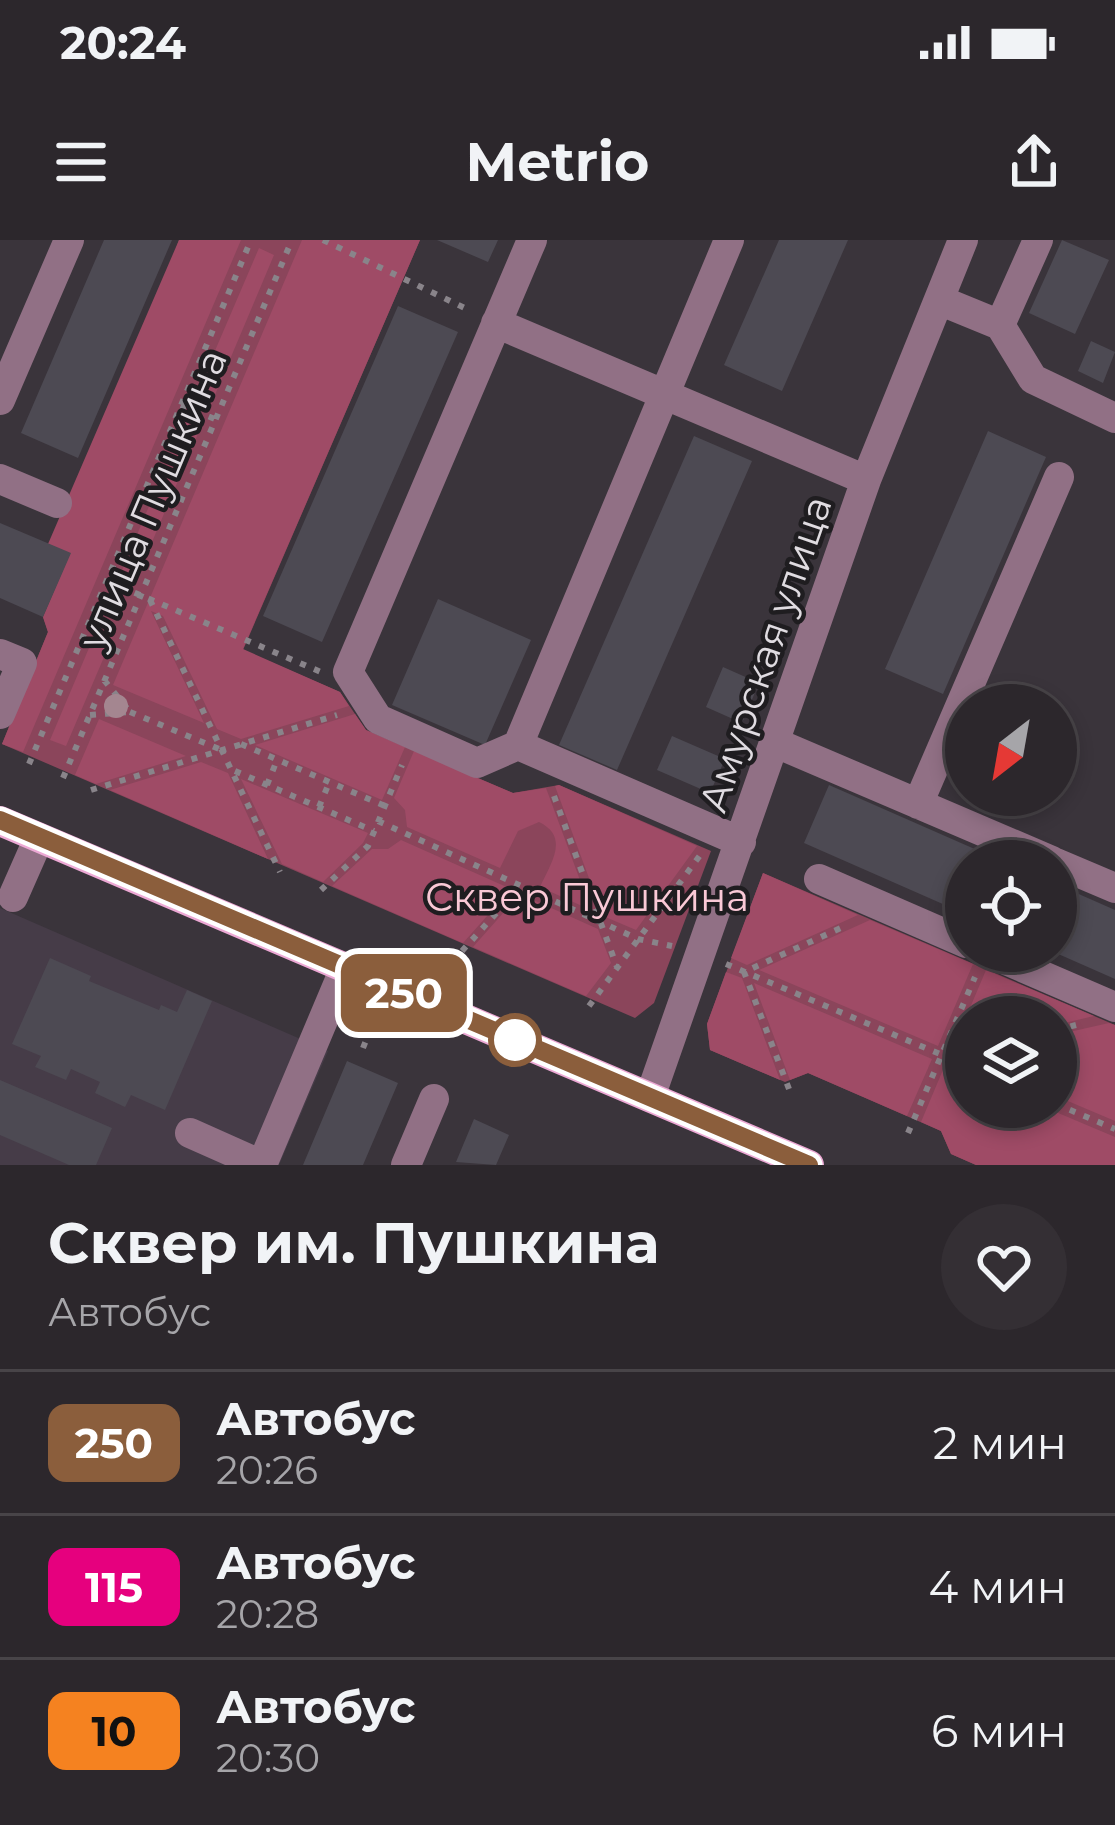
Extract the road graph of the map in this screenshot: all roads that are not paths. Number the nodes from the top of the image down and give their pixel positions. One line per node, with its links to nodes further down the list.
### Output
1 (69, 240): 10 (street)
2 (532, 240): 7 (street)
3 (728, 240): 9 (street)
4 (963, 240): 6 (street, Амурская улица)
5 (1038, 240): 8 (street)
6 (939, 300): 8 (street); 14 (street, Амурская улица)
7 (496, 322): 9 (street); 19 (street)
8 (1000, 325): 11 (street)
9 (664, 394): 14 (street); 19 (street)
10 (0, 400)
11 (1115, 418)
12 (1059, 476): 20 (street)
13 (0, 478): 15 (street)
14 (866, 480): 18 (street, Амурская улица)
15 (57, 503)
16 (0, 654): 17 (street)
17 (0, 714)
18 (776, 743): 20 (street); 22 (street, Амурская улица)
19 (528, 749): 22 (street)
20 (918, 804): 24 (street)
21 (0, 820): 23 (main road)
22 (729, 837): 33 (street, Амурская улица)
23 (39, 838): 28 (street); 30 (main road)
24 (990, 840)
25 (1077, 872): 27 (street)
26 (818, 879): 29 (street)
27 (1115, 888)
28 (14, 897)
29 (945, 937)
30 (345, 968): 33 (main road); 36 (street)
31 (1026, 972): 32 (street)
32 (1115, 1006)
33 (650, 1097): 38 (main road)
34 (434, 1099): 37 (street)
35 (190, 1133): 36 (street)
36 (262, 1165)
37 (406, 1165)
38 (809, 1165)

